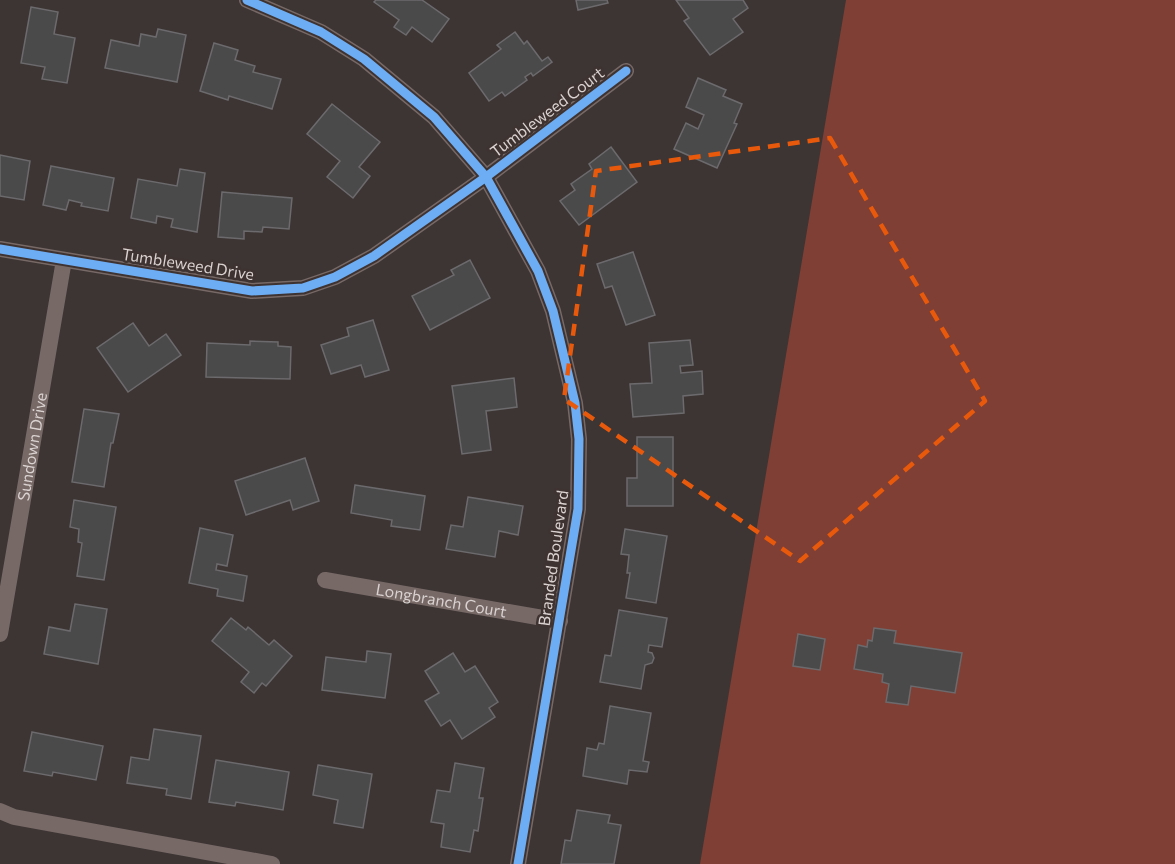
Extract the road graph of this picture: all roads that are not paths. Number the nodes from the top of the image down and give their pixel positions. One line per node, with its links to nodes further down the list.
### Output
1 (247, 0): 3 (street, Branded Boulevard)
2 (626, 71): 3 (street, Tumbleweed Court)
3 (486, 177): 5 (street, Tumbleweed Drive); 7 (street, Branded Boulevard)
4 (0, 249): 5 (street, Tumbleweed Drive)
5 (64, 260): 8 (street, Sundown Drive)
6 (325, 580): 7 (street, Longbranch Court)
7 (560, 621): 11 (street, Branded Boulevard)
8 (0, 634)
9 (0, 811): 10 (street)
10 (272, 864)
11 (518, 864)

